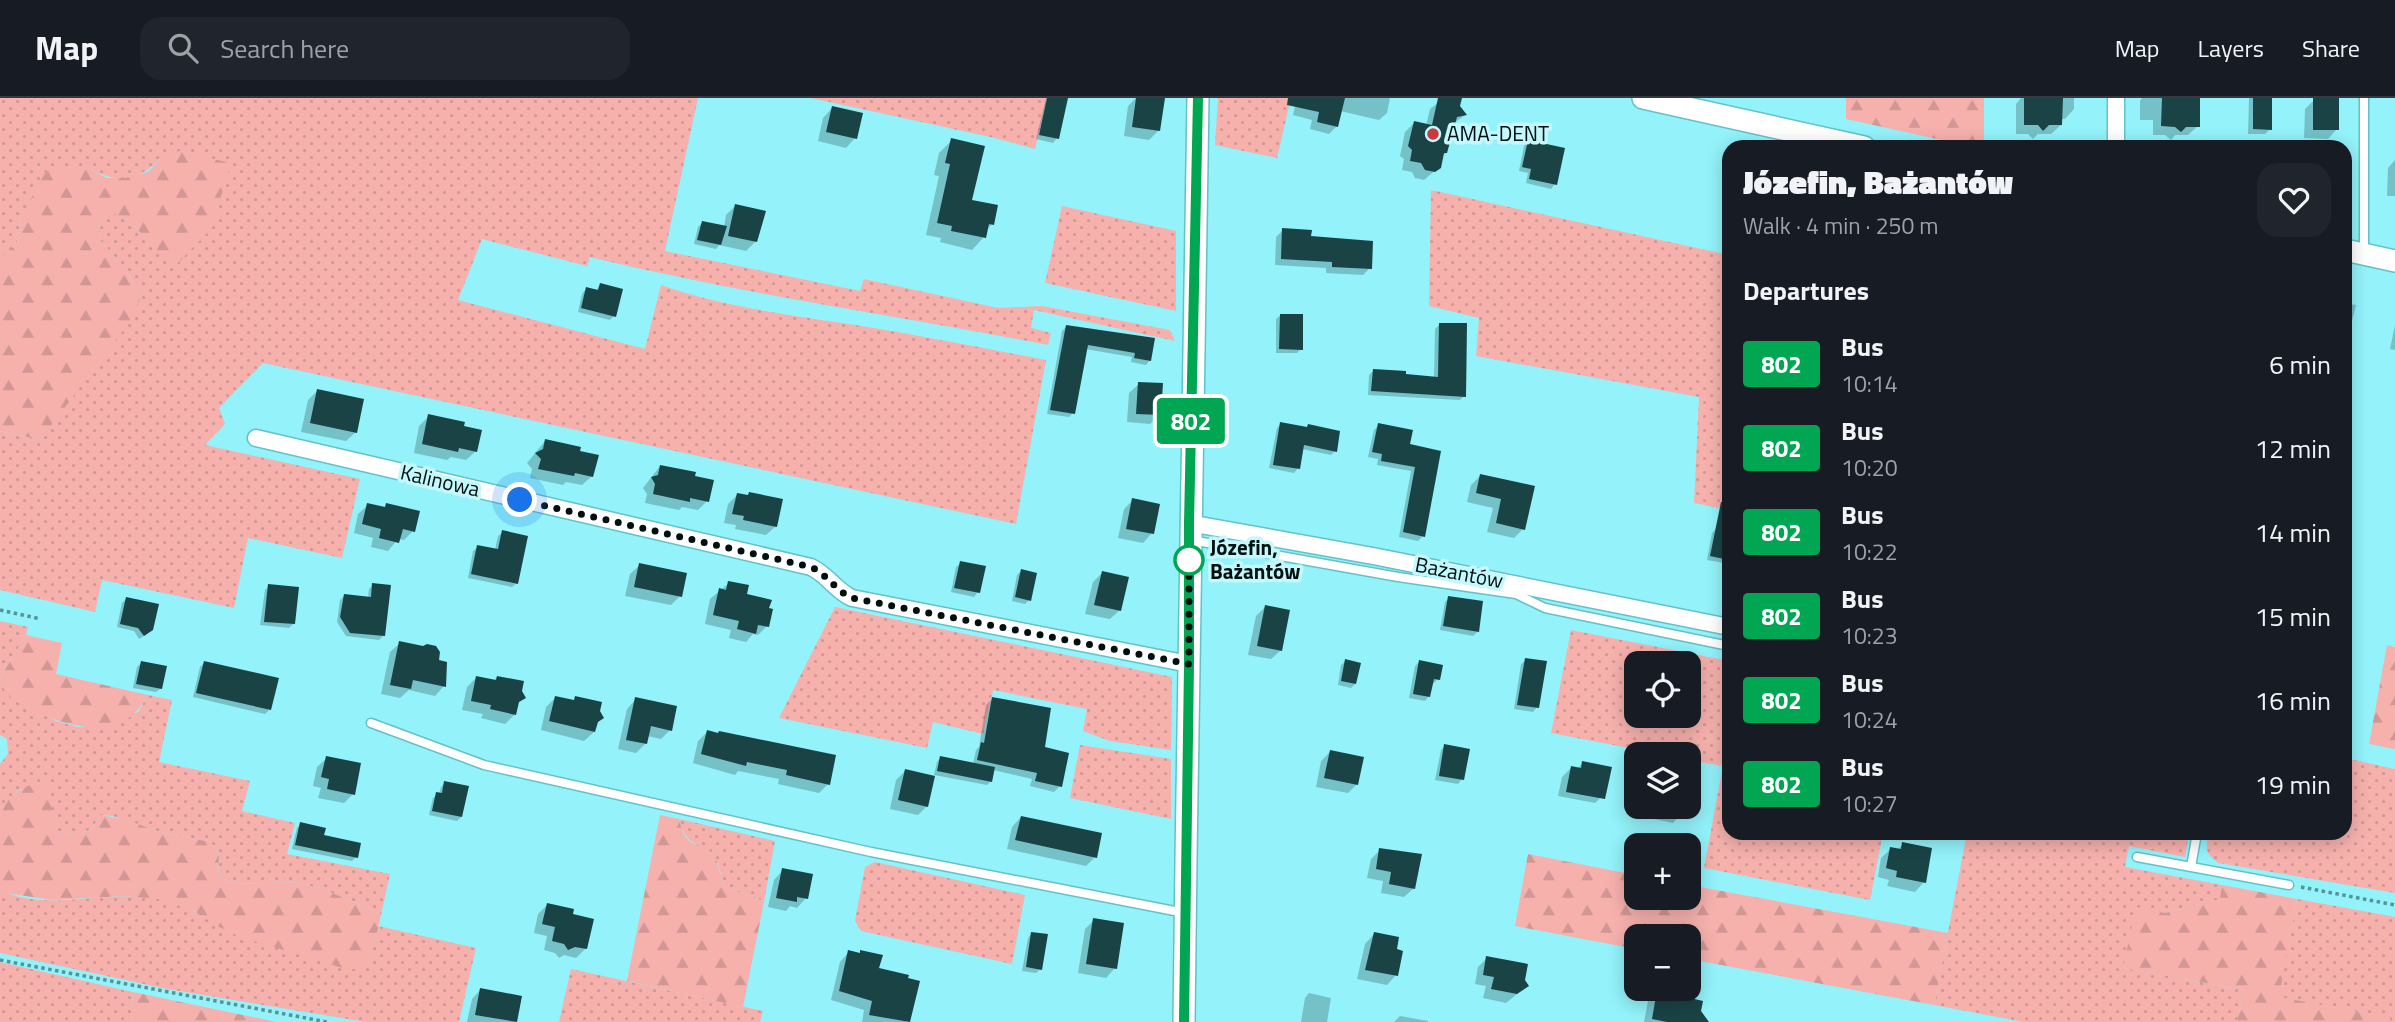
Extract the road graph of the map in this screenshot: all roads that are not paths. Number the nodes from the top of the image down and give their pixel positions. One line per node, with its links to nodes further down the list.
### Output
1 (1198, 98): 10 (street)
2 (1643, 98): 5 (street)
3 (2116, 98): 6 (street)
4 (2364, 98): 7 (lane)
5 (1832, 140)
6 (2116, 140)
7 (2355, 252): 8 (street)
8 (2395, 261)
9 (256, 438): 13 (street, Kalinowa)
10 (1189, 531): 11 (street, Bażantów); 12 (lane); 13 (street)
11 (1722, 626)
12 (1722, 645)
13 (1189, 664): 19 (street)
14 (371, 723): 19 (lane)
15 (2196, 840): 17 (lane)
16 (2137, 857): 17 (lane)
17 (2191, 867): 18 (lane)
18 (2289, 885)
19 (1185, 913): 20 (street)
20 (1184, 1022)

